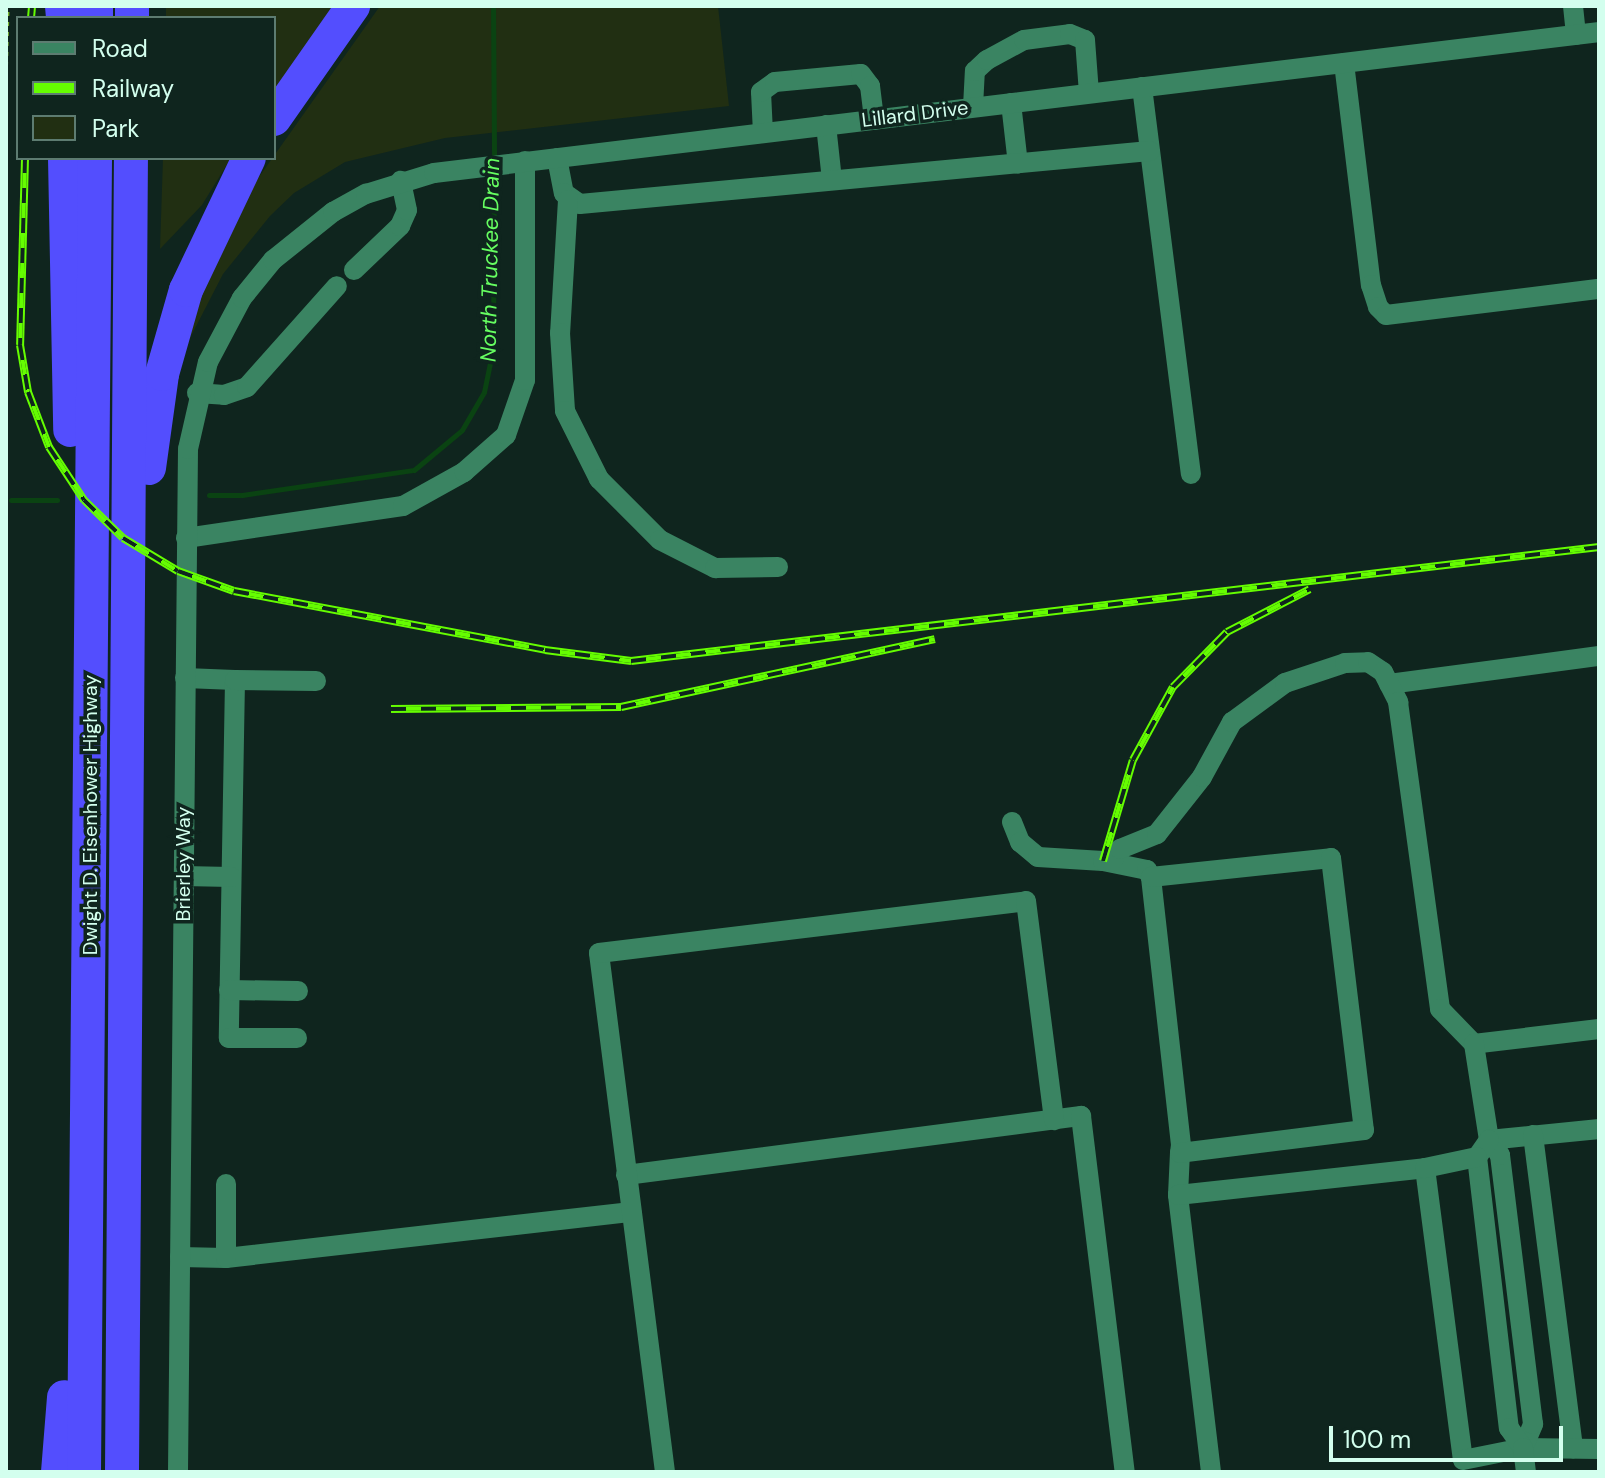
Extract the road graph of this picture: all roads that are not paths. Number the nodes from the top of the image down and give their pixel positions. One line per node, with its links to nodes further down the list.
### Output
1 (353, 6): 10 (highway)
2 (1573, 6): 4 (street)
3 (1599, 32): 4 (street, Lillard Drive)
4 (1576, 35): 5 (street, Lillard Drive)
5 (1344, 63): 6 (street, Lillard Drive); 28 (street)
6 (1142, 87): 7 (street, Lillard Drive); 14 (street)
7 (1089, 93): 8 (street, Lillard Drive); 9 (street)
8 (1011, 103): 9 (street, Lillard Drive); 21 (street)
9 (973, 107): 11 (street, Lillard Drive)
10 (276, 116)
11 (874, 120): 12 (street, Lillard Drive); 13 (street)
12 (826, 125): 13 (street, Lillard Drive); 22 (street)
13 (763, 133): 15 (street, Lillard Drive)
14 (1150, 151): 21 (street); 30 (street)
15 (557, 158): 20 (street, Lillard Drive); 24 (street)
16 (65, 160): 33 (highway)
17 (95, 160): 33 (highway, Dwight D. Eisenhower Highway)
18 (131, 160): 40 (highway, Dwight D. Eisenhower Highway)
19 (248, 160): 40 (highway)
20 (518, 162): 23 (street, Lillard Drive); 31 (street)
21 (1018, 164): 22 (street)
22 (832, 180): 24 (street)
23 (401, 181): 25 (street); 26 (street, Lillard Drive)
24 (568, 200): 32 (street)
25 (354, 270)
26 (261, 274): 29 (street, Brierley Way)
27 (337, 286): 29 (street)
28 (1599, 289)
29 (197, 393): 31 (street, Brierley Way)
30 (1191, 474)
31 (186, 538): 35 (street, Brierley Way)
32 (778, 567)
33 (90, 615): 47 (highway, Dwight D. Eisenhower Highway)
34 (1599, 656): 38 (street)
35 (185, 678): 36 (street); 42 (street, Brierley Way)
36 (235, 680): 37 (street); 43 (street)
37 (316, 681)
38 (1389, 684): 41 (street); 50 (street)
39 (1012, 822): 41 (street)
40 (126, 844): 64 (highway, Dwight D. Eisenhower Highway)
41 (1111, 862): 44 (street)
42 (183, 876): 43 (street); 62 (street, Brierley Way)
43 (231, 877): 45 (street)
44 (1151, 877): 55 (street); 55 (street)
45 (229, 990): 46 (street); 49 (street)
46 (298, 991)
47 (90, 1002): 69 (highway); 70 (highway, Dwight D. Eisenhower Highway)
48 (1599, 1029): 50 (street)
49 (297, 1038)
50 (1474, 1044): 54 (street)
51 (1054, 1120): 58 (street); 58 (street); 75 (street)
52 (1599, 1129): 53 (street)
53 (1533, 1135): 54 (street); 66 (street)
54 (1489, 1140): 56 (street); 65 (street)
55 (1180, 1153): 60 (street)
56 (1477, 1157): 57 (street); 65 (street)
57 (1425, 1168): 60 (street); 68 (street)
58 (626, 1175): 61 (street)
59 (226, 1184): 63 (street)
60 (1178, 1195): 76 (street)
61 (631, 1212): 63 (street); 74 (street)
62 (180, 1257): 63 (street); 73 (street, Brierley Way)
63 (226, 1258)
64 (123, 1425): 71 (highway, Dwight D. Eisenhower Highway); 72 (highway)
65 (1523, 1448): 66 (street); 68 (street); 77 (street)
66 (1573, 1448): 67 (street)
67 (1599, 1449)
68 (1455, 1466)
69 (58, 1472)
70 (84, 1472)
71 (122, 1472)
72 (128, 1472)
73 (178, 1472)
74 (665, 1472)
75 (1125, 1472)
76 (1211, 1472)
77 (1526, 1472)

